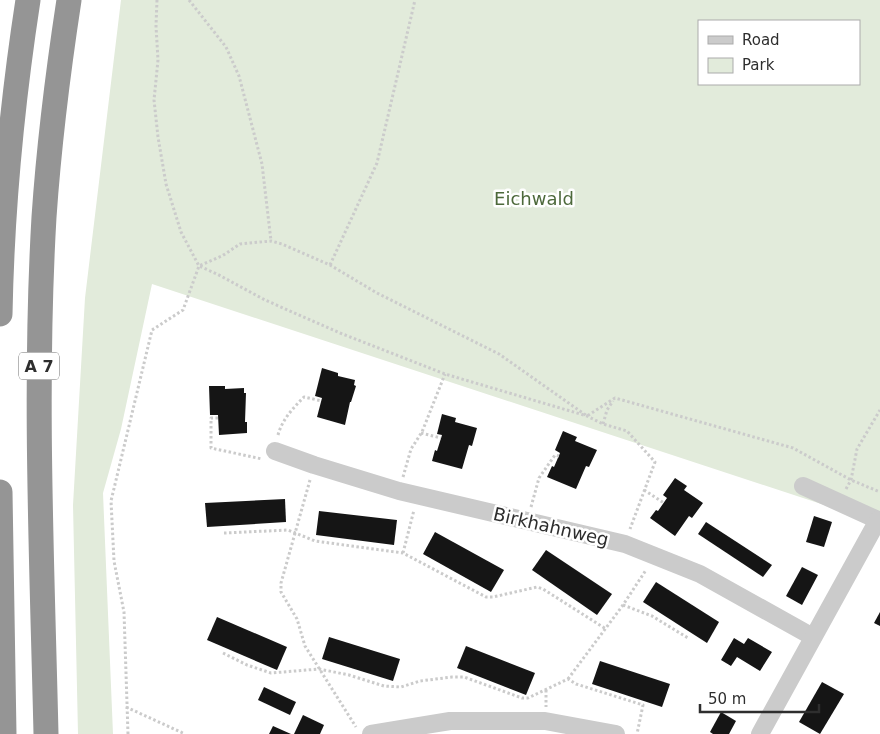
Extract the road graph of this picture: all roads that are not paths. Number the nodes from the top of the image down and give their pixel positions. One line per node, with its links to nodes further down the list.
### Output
1 (28, 0): 3 (highway)
2 (69, 0): 10 (highway, A 7)
3 (0, 314)
4 (276, 443): 8 (street, Birkhahnweg)
5 (803, 486): 7 (street)
6 (0, 492): 9 (highway)
7 (879, 521): 8 (street)
8 (813, 637): 13 (street)
9 (4, 734)
10 (46, 734)
11 (371, 734): 12 (street)
12 (616, 734)
13 (760, 734)

